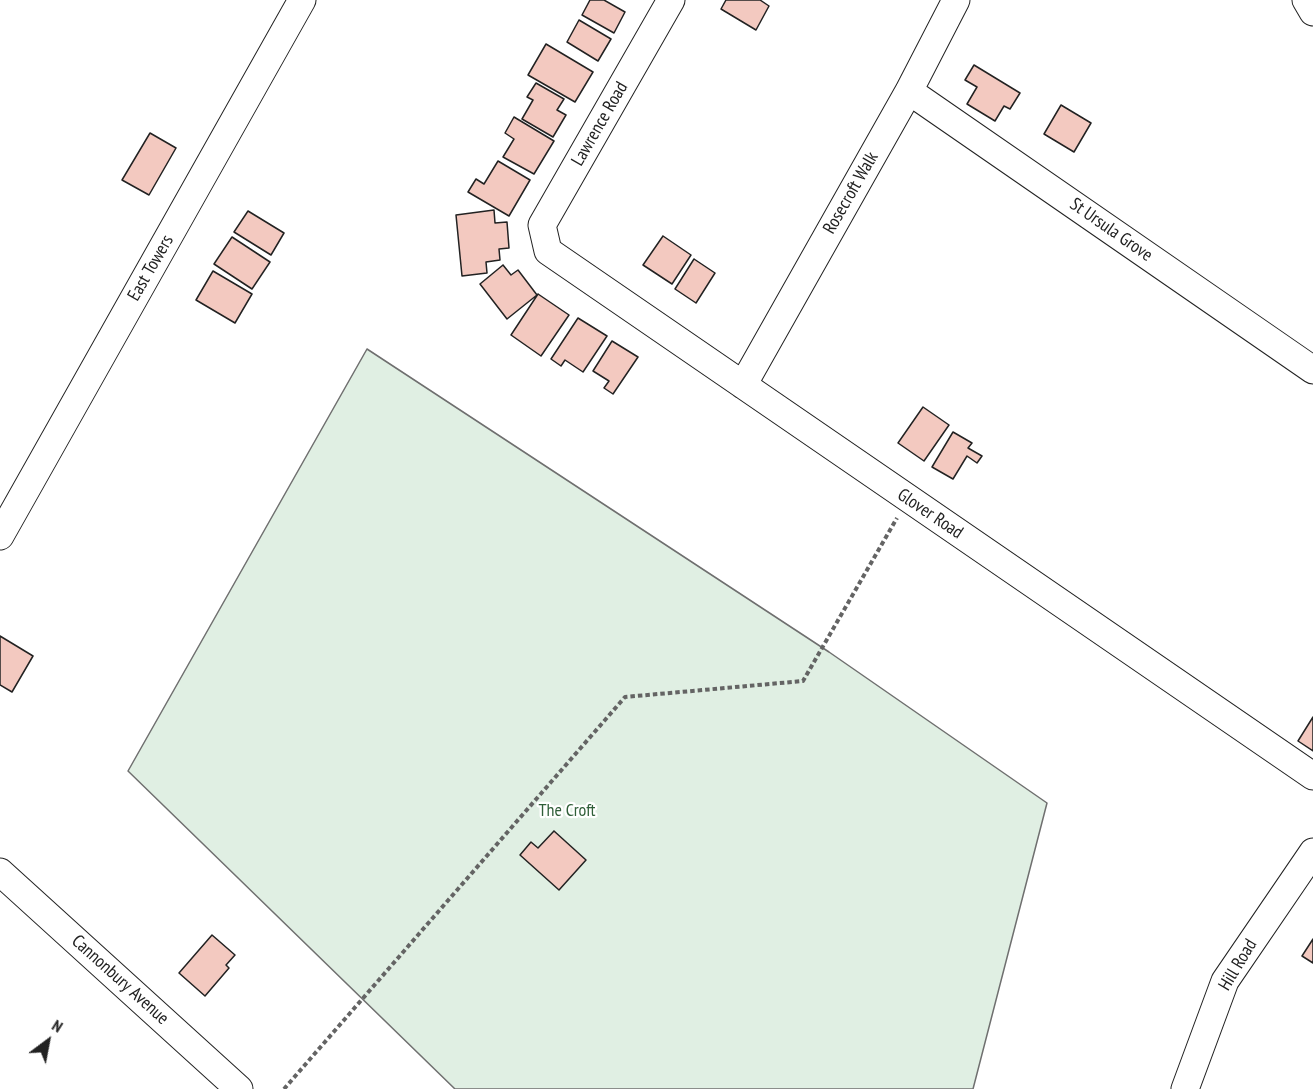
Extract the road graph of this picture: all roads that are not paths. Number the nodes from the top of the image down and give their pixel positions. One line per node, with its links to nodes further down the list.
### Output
1 (303, 0): 10 (street, East Towers)
2 (671, 0): 7 (street, Lawrence Road)
3 (956, 0): 6 (street, Rosecroft Walk)
4 (1306, 0): 5 (street)
5 (1313, 12)
6 (909, 92): 8 (street, St Ursula Grove); 9 (street, Rosecroft Walk)
7 (548, 250): 9 (street, Glover Road)
8 (1313, 369)
9 (743, 385): 11 (street, Glover Road)
10 (0, 536)
11 (1313, 776)
12 (1313, 852): 15 (street, Hill Road)
13 (0, 872): 14 (street, Cannonbury Avenue)
14 (239, 1089)
15 (1185, 1089)

